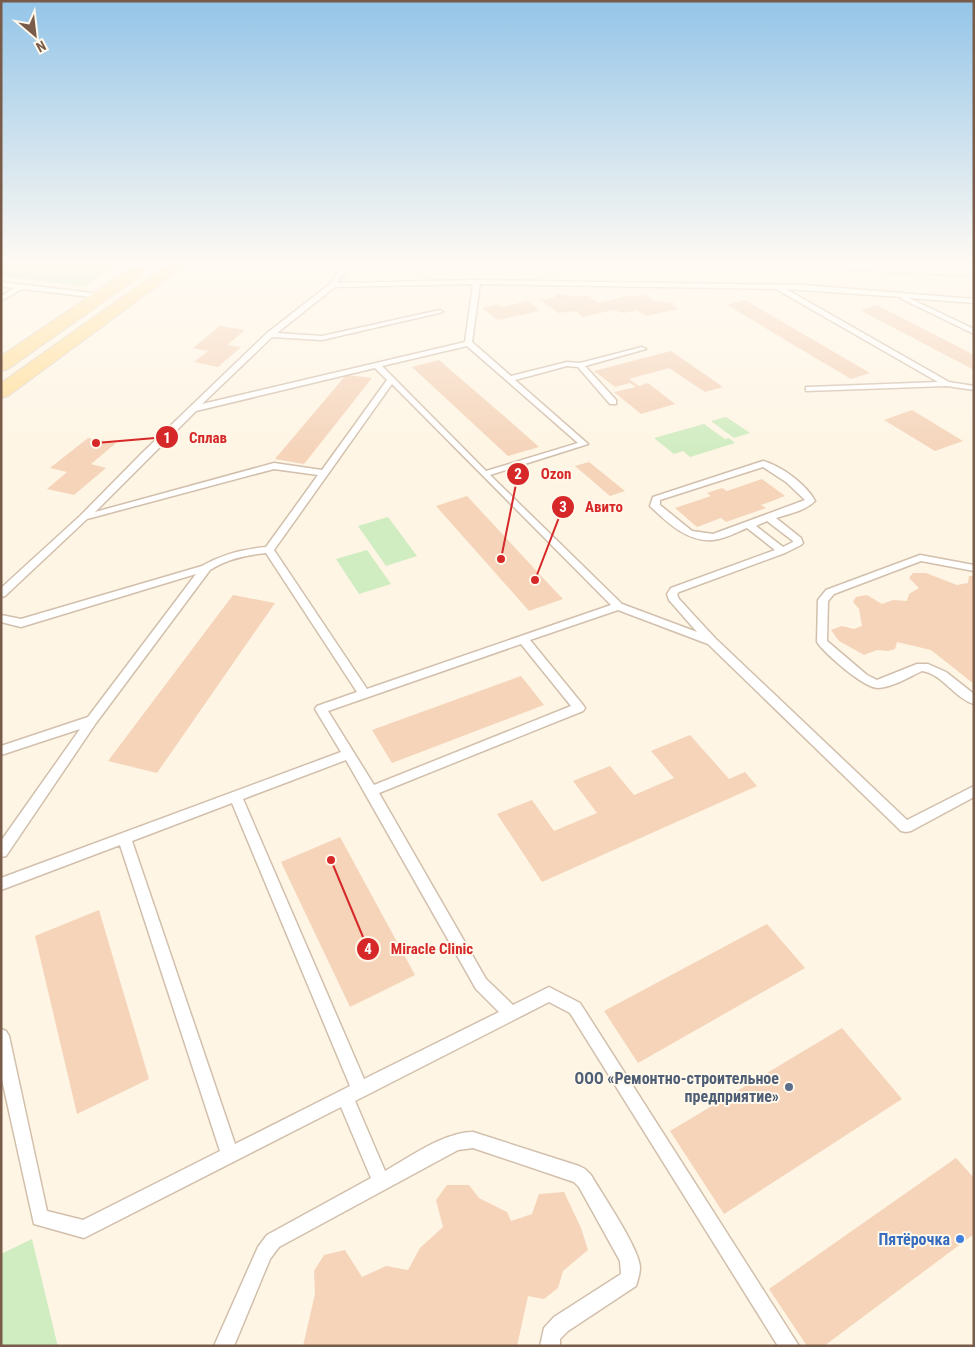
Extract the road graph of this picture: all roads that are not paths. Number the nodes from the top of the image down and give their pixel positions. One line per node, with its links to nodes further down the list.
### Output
1 (56, 327): 11 (main road)
2 (92, 327): 18 (main road)
3 (280, 327): 7 (lane)
4 (373, 327): 7 (lane)
5 (470, 327): 8 (lane)
6 (846, 327): 15 (lane)
7 (270, 335): 20 (lane)
8 (468, 343): 10 (lane); 13 (lane)
9 (642, 349): 12 (lane)
10 (377, 364): 14 (lane); 20 (lane)
11 (1, 365)
12 (580, 365): 13 (lane); 19 (lane)
13 (510, 379): 22 (lane)
14 (391, 380): 21 (lane); 22 (lane)
15 (947, 384): 16 (lane); 17 (lane)
16 (974, 388)
17 (809, 389)
18 (1, 392)
19 (613, 402)
20 (192, 409): 25 (lane)
21 (324, 473): 24 (lane); 28 (lane)
22 (484, 474): 33 (lane)
23 (194, 476): 24 (lane)
24 (200, 486): 25 (lane)
25 (84, 517): 32 (lane)
26 (770, 518): 27 (lane); 27 (lane); 29 (lane)
27 (749, 525): 29 (lane)
28 (269, 550): 30 (lane); 37 (lane)
29 (782, 551): 36 (lane)
30 (206, 568): 34 (lane); 39 (lane)
31 (974, 568): 38 (lane)
32 (1, 594)
33 (618, 606): 35 (lane); 36 (lane)
34 (1, 618)
35 (523, 639): 37 (lane); 43 (lane)
36 (711, 641): 42 (lane)
37 (364, 694): 41 (lane)
38 (974, 700)
39 (92, 720): 40 (lane); 46 (lane)
40 (1, 751)
41 (348, 754): 43 (lane); 44 (lane)
42 (974, 791)
43 (371, 792): 48 (lane)
44 (235, 796): 45 (lane); 50 (lane)
45 (125, 838): 47 (lane); 51 (lane)
46 (1, 852)
47 (1, 884)
48 (511, 1013): 50 (lane); 55 (lane)
49 (1, 1036): 51 (lane)
50 (352, 1093): 51 (lane); 52 (lane)
51 (230, 1155)
52 (381, 1182): 53 (lane); 54 (lane)
53 (224, 1346)
54 (550, 1346)
55 (789, 1346)

